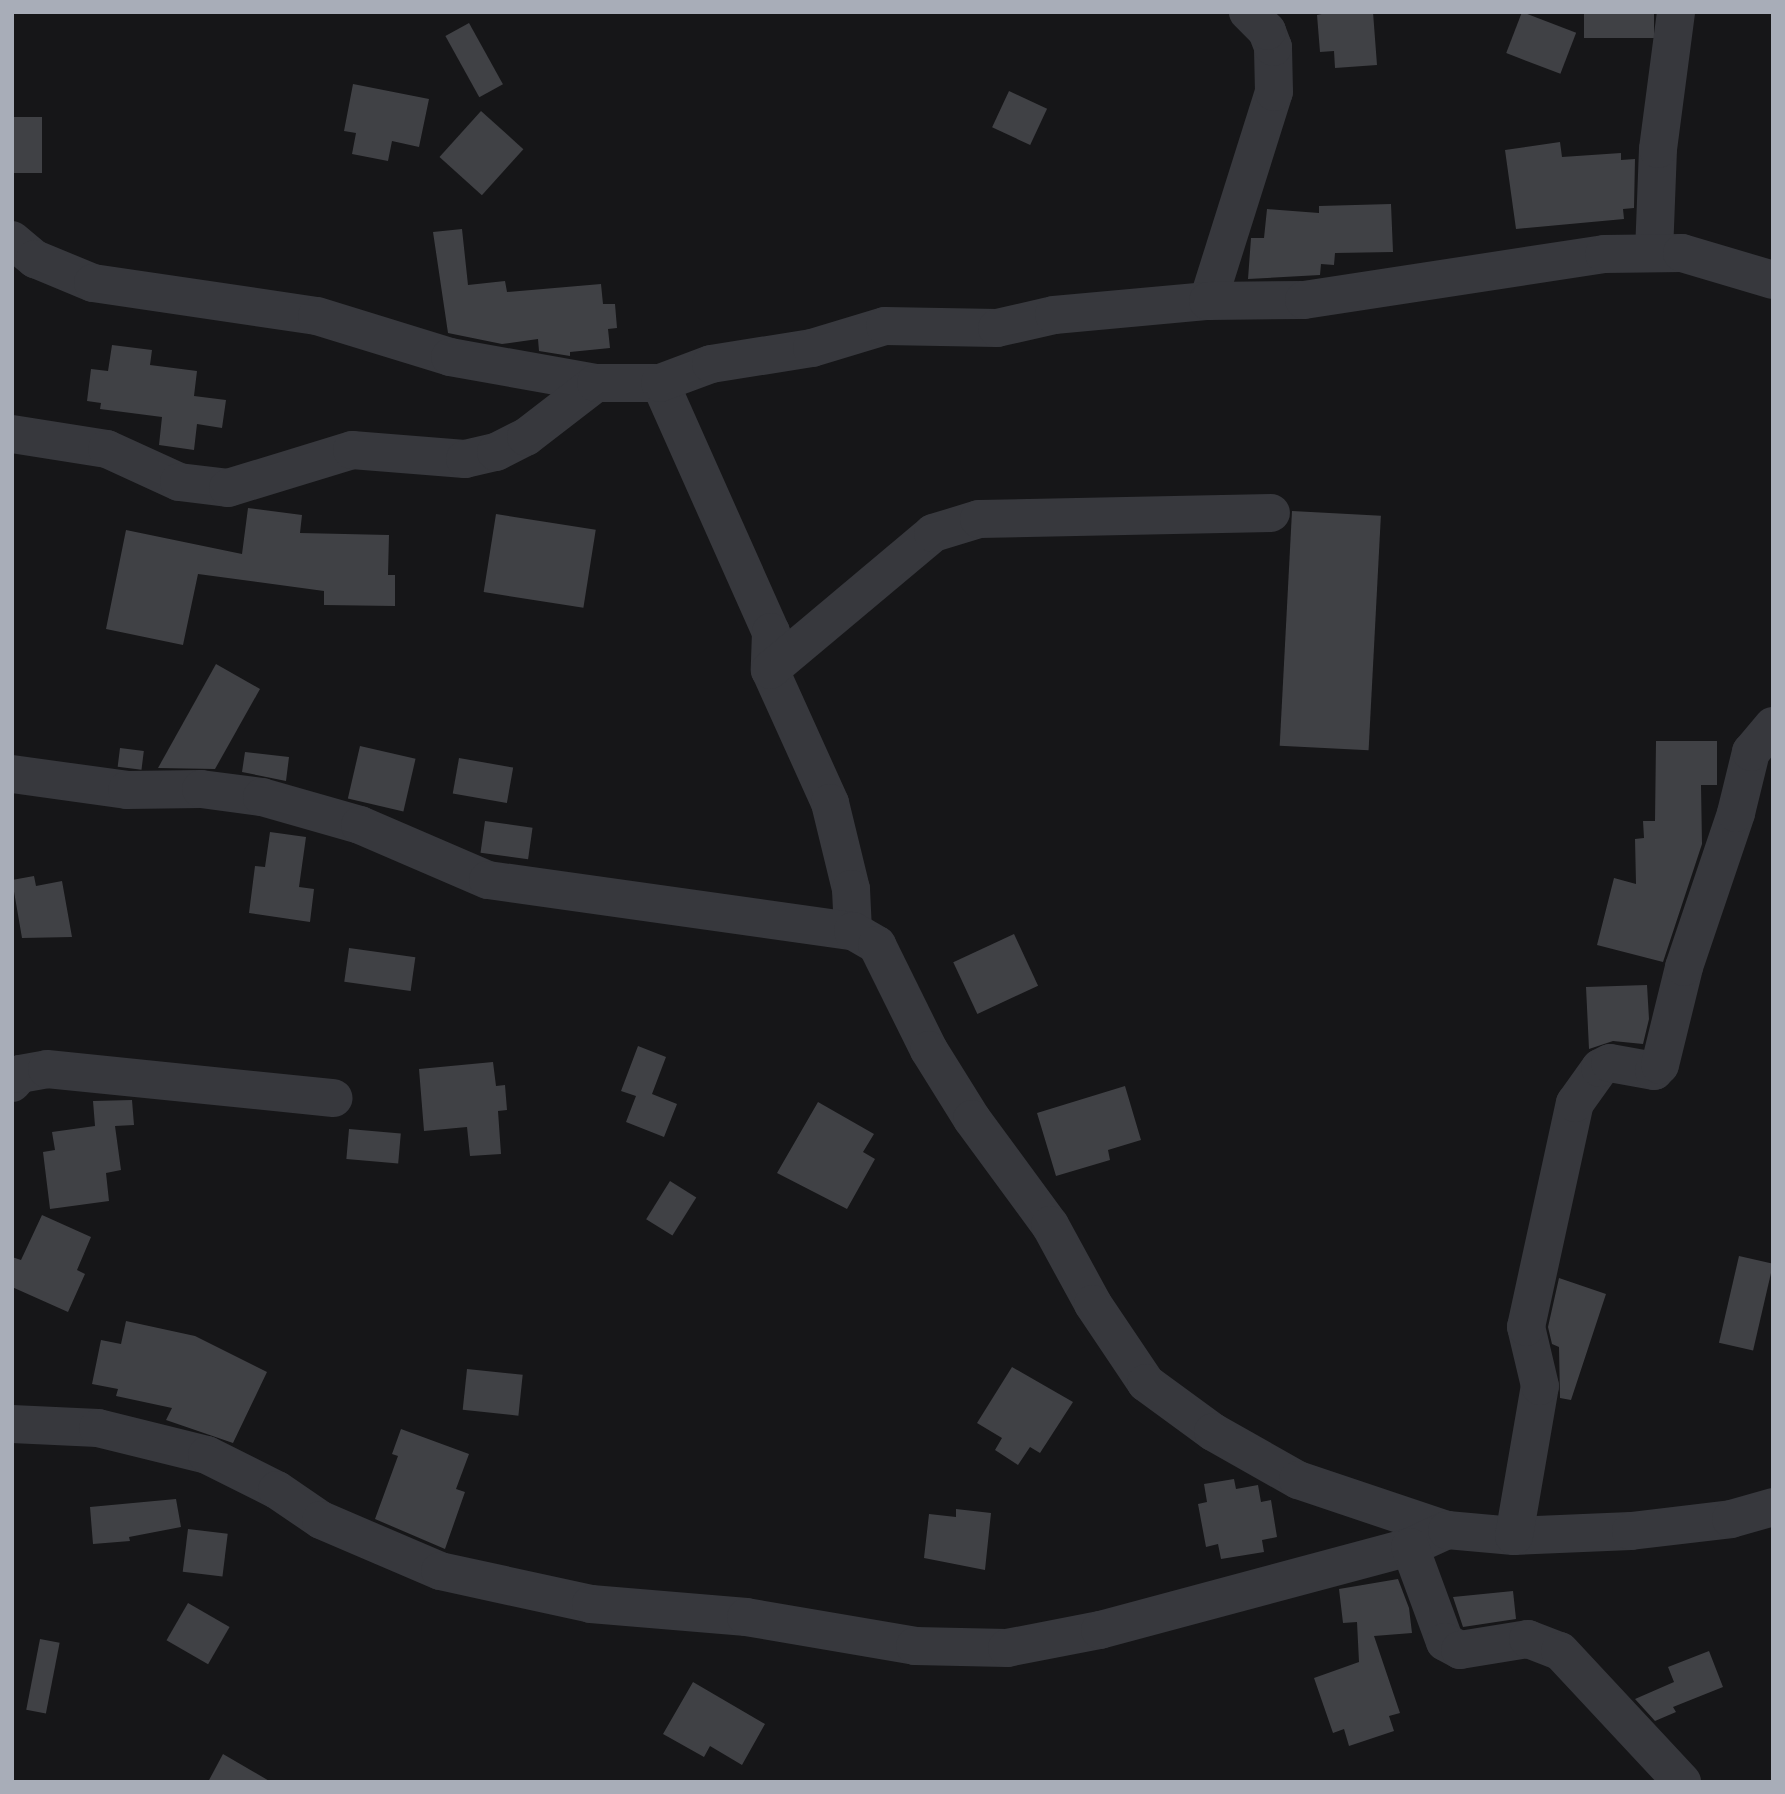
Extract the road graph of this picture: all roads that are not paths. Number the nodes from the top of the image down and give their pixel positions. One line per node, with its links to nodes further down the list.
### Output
1 (1248, 12): 6 (street)
2 (1676, 12): 4 (street)
3 (12, 240): 7 (street)
4 (1654, 254): 5 (street); 6 (street)
5 (1773, 280)
6 (1208, 301): 8 (street)
7 (596, 383): 8 (street); 9 (street)
8 (660, 383): 11 (street)
9 (12, 434)
10 (1271, 513): 11 (street)
11 (770, 670): 16 (street)
12 (1773, 726): 22 (street)
13 (12, 747): 15 (street)
14 (12, 774): 15 (street)
15 (80, 783): 16 (street)
16 (853, 931): 21 (street)
17 (12, 1083): 18 (street)
18 (334, 1098)
19 (12, 1424): 23 (street)
20 (1773, 1507): 22 (street)
21 (1447, 1530): 22 (street); 23 (street)
22 (1514, 1536)
23 (1410, 1548): 24 (street)
24 (1682, 1782)

